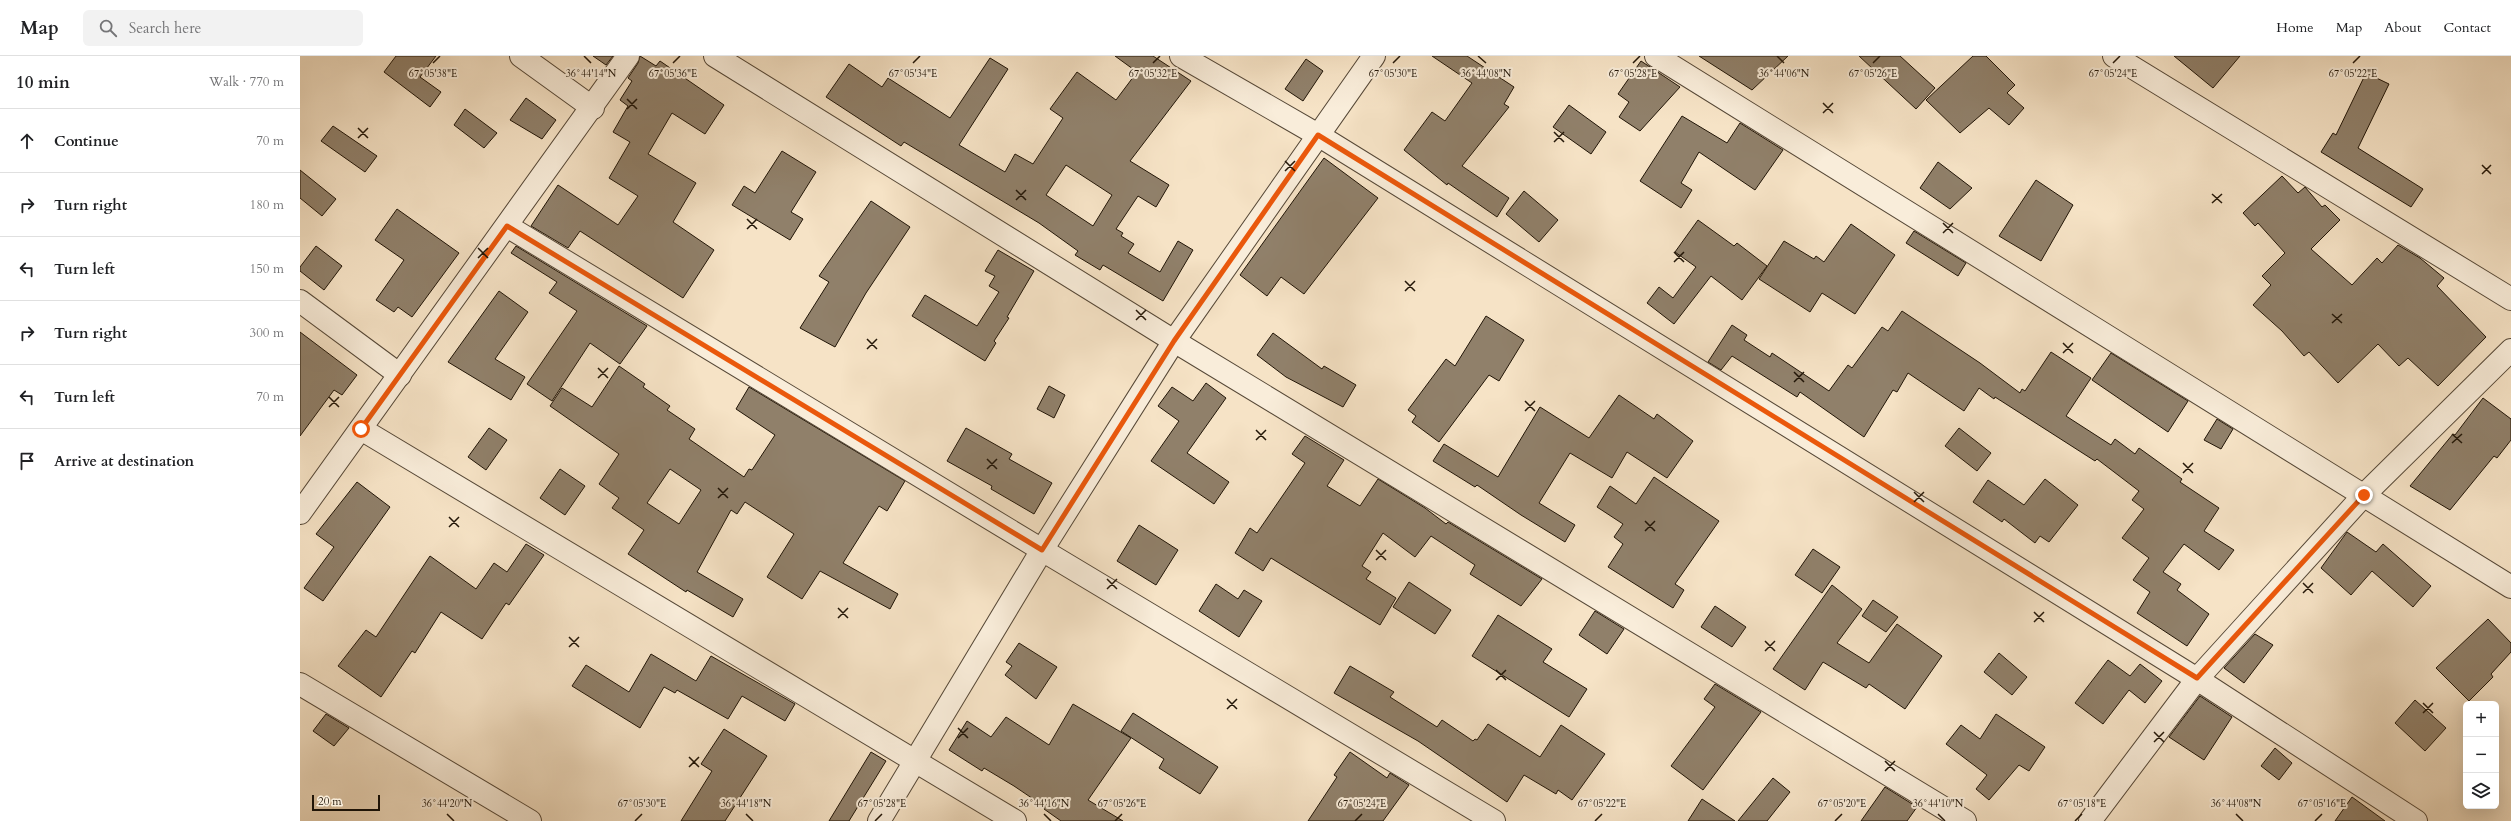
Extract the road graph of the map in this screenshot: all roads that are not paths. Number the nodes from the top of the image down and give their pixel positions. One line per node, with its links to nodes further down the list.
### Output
1 (521, 56): 8 (street)
2 (628, 56): 8 (street)
3 (715, 56): 13 (street)
4 (1181, 56): 9 (street)
5 (1374, 56): 9 (street)
6 (1656, 56): 17 (street)
7 (2114, 56): 11 (street)
8 (593, 108): 10 (street)
9 (1318, 135): 13 (street); 21 (street)
10 (507, 226): 15 (street); 19 (street)
11 (2511, 299)
12 (300, 301): 15 (street)
13 (1174, 341): 19 (street); 28 (street)
14 (2511, 350): 17 (street)
15 (400, 375): 16 (street)
16 (361, 429): 18 (street); 23 (street)
17 (2364, 495): 20 (street); 21 (street)
18 (300, 513)
19 (1042, 550): 23 (street); 27 (street)
20 (2511, 587)
21 (2197, 678): 29 (street); 30 (street)
22 (300, 684): 24 (street)
23 (915, 761): 25 (street); 26 (street)
24 (530, 821)
25 (879, 821)
26 (1015, 821)
27 (1494, 821)
28 (1965, 821)
29 (2090, 821)
30 (2416, 821)

